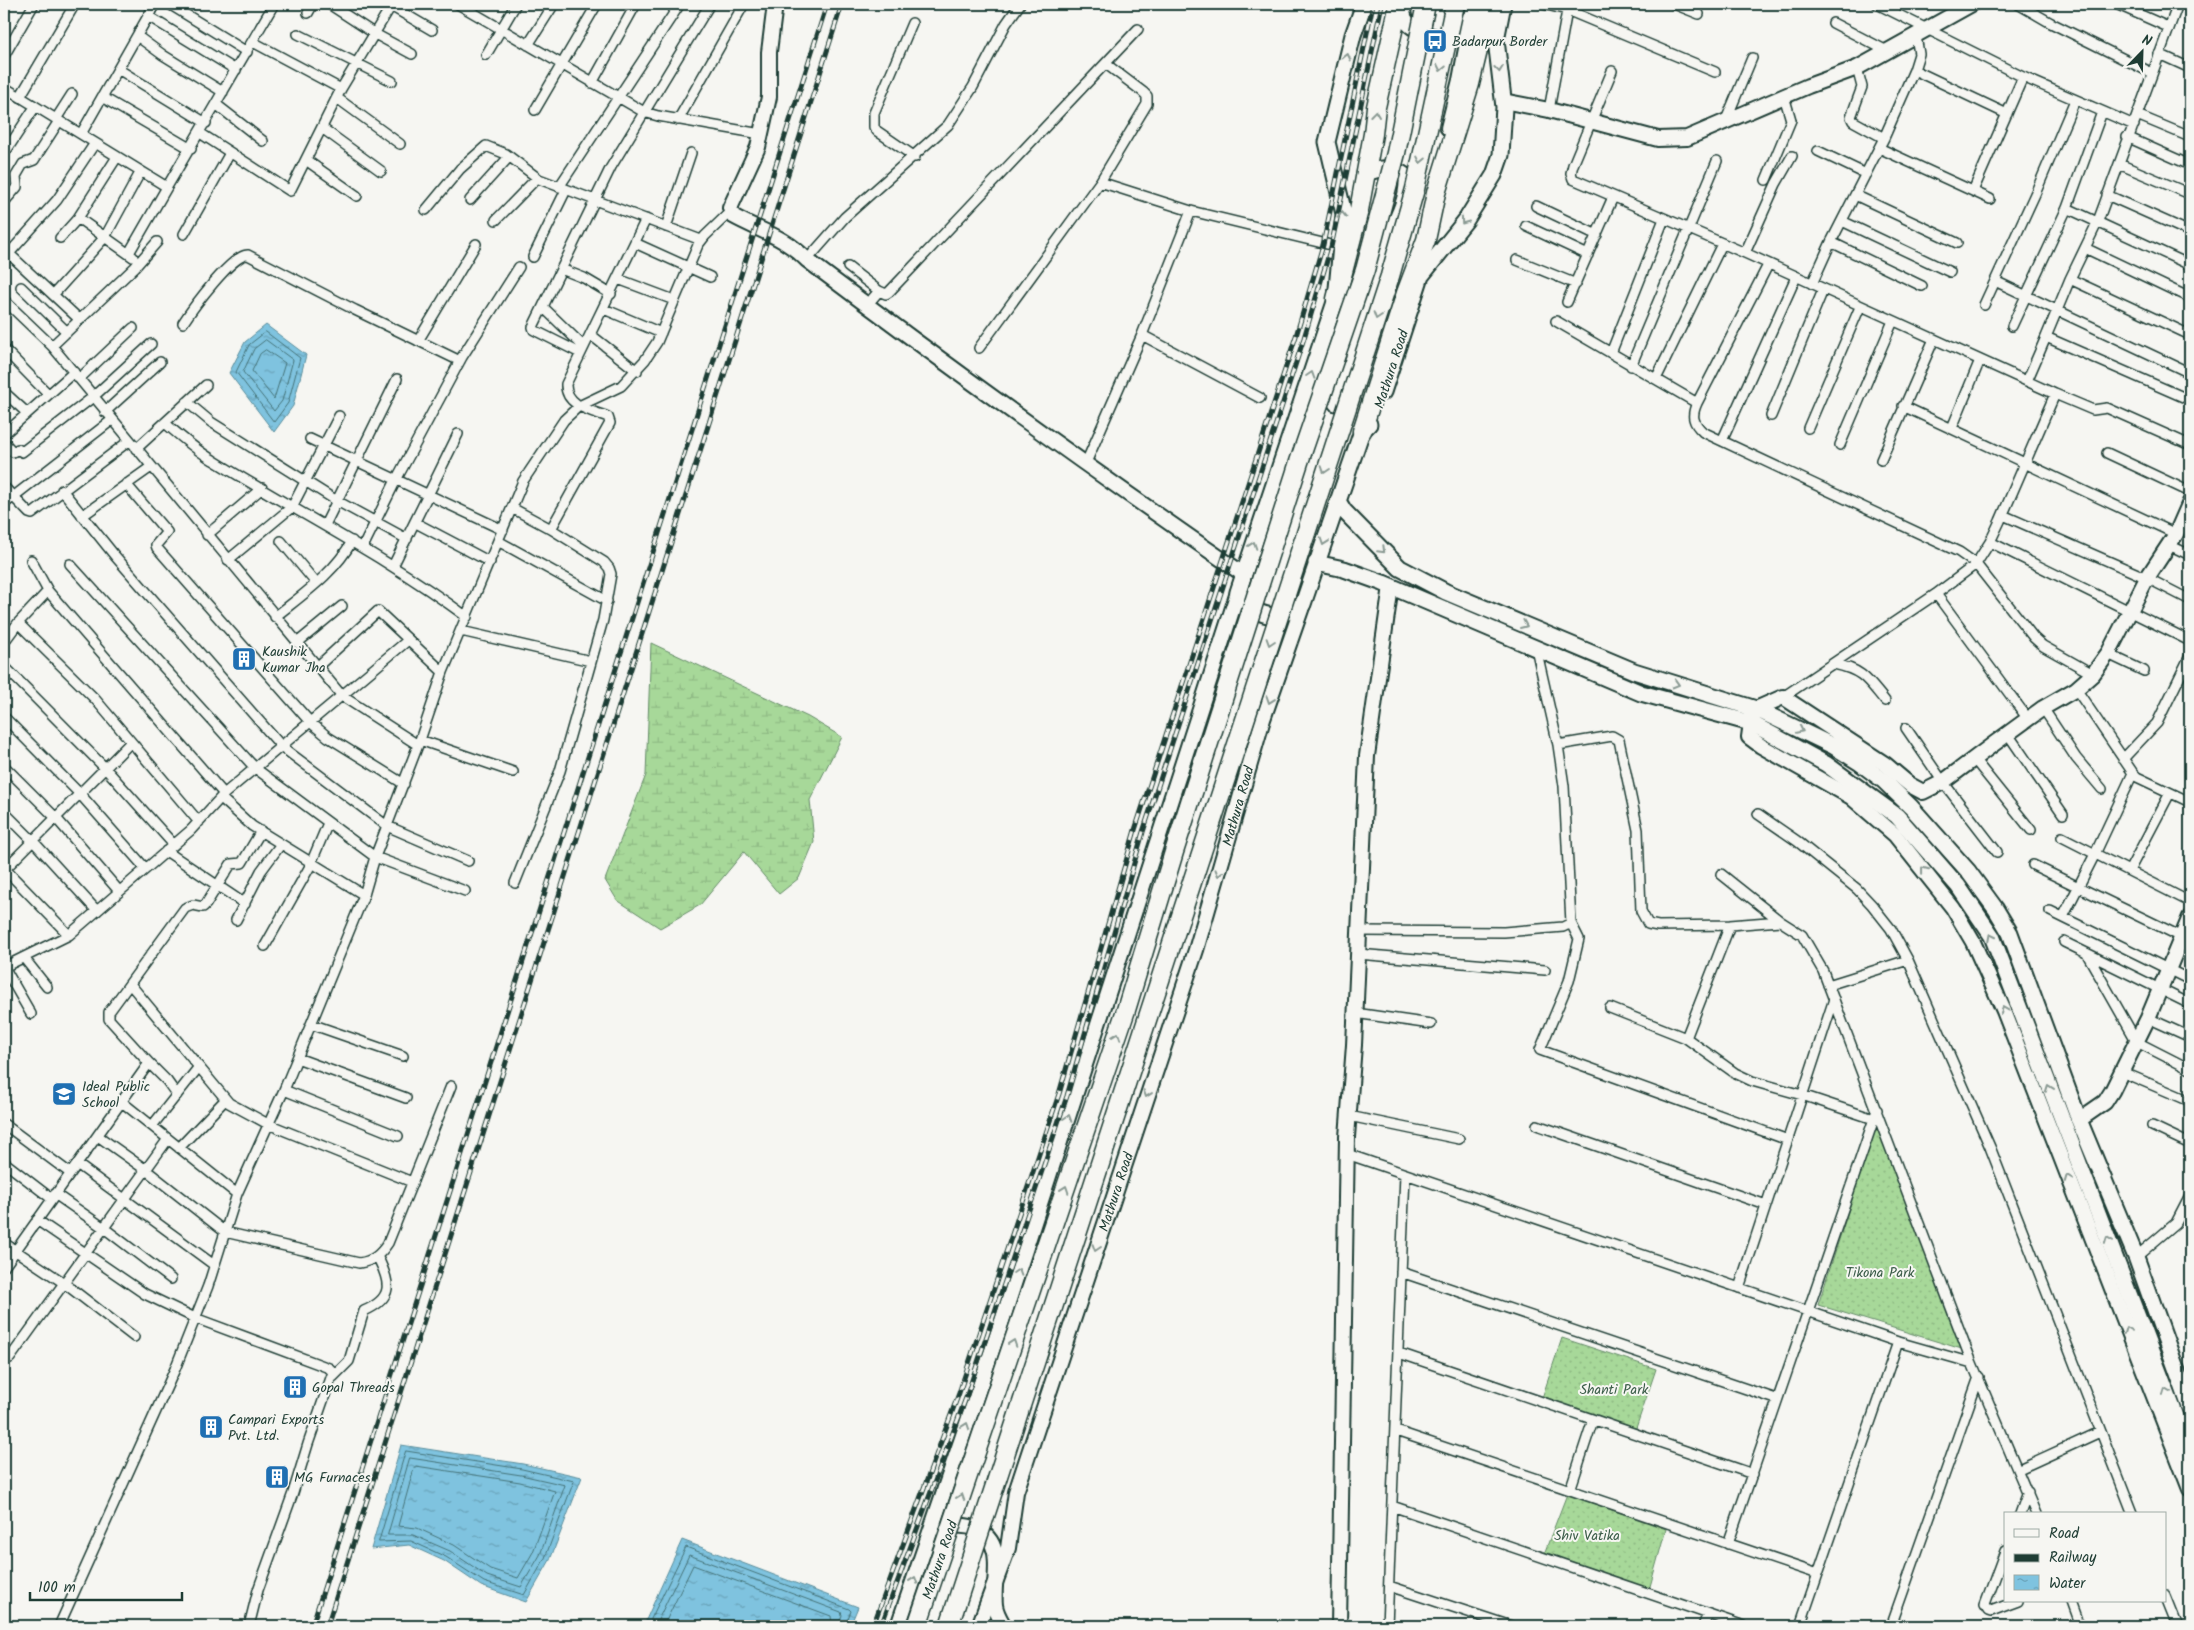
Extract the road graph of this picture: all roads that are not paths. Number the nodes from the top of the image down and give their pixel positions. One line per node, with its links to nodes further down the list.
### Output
1 (34, 4): 55 (street)
2 (75, 4): 76 (street)
3 (155, 4): 35 (street)
4 (313, 4): 33 (street)
5 (329, 4): 44 (street)
6 (391, 4): 40 (street); 44 (street)
7 (516, 4): 41 (street)
8 (554, 4): 49 (street)
9 (597, 4): 59 (street)
10 (636, 4): 70 (street)
11 (680, 4): 78 (street)
12 (710, 4): 85 (street)
13 (744, 4): 90 (street)
14 (776, 4): 98 (street)
15 (1020, 4): 114 (street)
16 (1364, 4): 165 (main road, Mathura Road, one-way to 16)
17 (1401, 4): 47 (street); 121 (highway, one-way to 17)
18 (1424, 4): 47 (street); 536 (highway, Mathura Road, one-way to 18, bridge)
19 (1455, 4): 537 (highway, Mathura Road, one-way to 537, bridge)
20 (1503, 4): 80 (main road, Mathura Road, one-way to 80)
21 (1543, 4): 32 (street)
22 (1674, 4): 34 (street)
23 (1877, 4): 39 (street)
24 (2018, 4): 67 (street)
25 (2116, 4): 38 (street)
26 (2178, 4): 38 (street)
27 (175, 5): 51 (street)
28 (271, 5): 48 (street)
29 (461, 5): 41 (street)
30 (1479, 5): 47 (street); 129 (street); 129 (highway)
31 (1963, 5): 39 (street)
32 (1568, 7): 66 (street); 84 (street)
33 (308, 13)
34 (1699, 14)
35 (148, 16): 45 (street); 63 (street)
36 (1833, 22): 50 (street)
37 (912, 23): 114 (street)
38 (2168, 27): 53 (street)
39 (1930, 28): 46 (street); 68 (street)
40 (432, 30)
41 (501, 30): 49 (street); 54 (street)
42 (1138, 30): 58 (street)
43 (298, 34): 57 (street)
44 (376, 34): 52 (street); 57 (street)
45 (137, 36): 62 (street); 72 (street)
46 (1916, 36): 50 (street); 64 (street)
47 (1435, 38)
48 (252, 42): 51 (street); 73 (street)
49 (528, 45): 59 (street)
50 (1887, 51): 60 (street)
51 (247, 52): 63 (street)
52 (412, 54)
53 (2159, 54): 61 (street); 67 (street)
54 (486, 55)
55 (4, 56)
56 (1752, 58): 91 (street)
57 (356, 63): 69 (street); 73 (street)
58 (1106, 64): 125 (street); 192 (street)
59 (561, 65): 70 (street); 83 (street)
60 (1857, 68): 75 (street); 101 (street)
61 (2190, 68)
62 (118, 70): 77 (street); 93 (street)
63 (236, 70): 72 (street)
64 (1914, 70): 87 (street); 101 (street)
65 (1612, 72): 92 (street)
66 (1715, 72)
67 (2152, 73): 88 (street)
68 (2023, 76): 79 (street); 87 (street)
69 (392, 81)
70 (592, 83): 78 (street)
71 (5, 90): 76 (street)
72 (224, 92): 81 (street)
73 (339, 93): 95 (street); 104 (street)
74 (72, 94): 89 (street)
75 (1784, 96): 91 (street); 124 (street)
76 (20, 97): 82 (street)
77 (102, 97): 97 (street); 106 (street)
78 (617, 98): 85 (street); 127 (street)
79 (2075, 100): 86 (street); 186 (street)
80 (1503, 101): 84 (street); 256 (main road, Mathura Road, one-way to 256)
81 (217, 105): 93 (street); 102 (street)
82 (35, 107): 89 (street); 110 (street)
83 (535, 110)
84 (1549, 110): 92 (street)
85 (644, 112): 90 (street); 137 (street)
86 (2102, 112): 94 (street); 140 (street)
87 (2007, 114): 128 (street)
88 (2137, 115): 94 (street); 100 (street)
89 (57, 120): 97 (street); 138 (street)
90 (678, 120): 98 (street)
91 (1726, 120): 92 (street)
92 (1592, 122): 134 (street)
93 (206, 123): 96 (street)
94 (2134, 125): 99 (street)
95 (322, 128): 115 (street); 120 (street)
96 (200, 133): 106 (street); 108 (street)
97 (81, 134): 103 (street)
98 (760, 134): 143 (street)
99 (2127, 137): 117 (street); 118 (street)
100 (2190, 137)
101 (1884, 138): 105 (street)
102 (263, 141)
103 (95, 144): 112 (street); 169 (street)
104 (400, 144)
105 (1879, 148): 122 (street); 128 (street)
106 (191, 149): 126 (street)
107 (1818, 151): 122 (street)
108 (230, 153): 115 (street); 154 (street)
109 (691, 153): 151 (street)
110 (4, 154)
111 (1792, 156): 168 (street)
112 (117, 157): 119 (street); 144 (street)
113 (510, 157): 123 (street); 136 (street); 141 (street)
114 (915, 157): 172 (street)
115 (306, 160): 133 (street)
116 (1717, 161): 152 (street)
117 (2119, 164): 130 (street); 132 (street)
118 (2190, 165)
119 (141, 171): 126 (street); 156 (street)
120 (381, 171)
121 (1365, 174): 197 (highway); 246 (main road)
122 (1866, 174): 131 (street)
123 (537, 178): 127 (street); 147 (street)
124 (1766, 180)
125 (1100, 182): 142 (street); 223 (street)
126 (167, 188): 167 (street)
127 (563, 188): 137 (street); 171 (street)
128 (1973, 191): 135 (street)
129 (1436, 192): 256 (highway)
130 (2190, 194)
131 (1855, 195): 148 (street); 161 (street)
132 (2107, 195): 149 (street); 153 (street)
133 (357, 196)
134 (1613, 197): 146 (street); 155 (street)
135 (1990, 199)
136 (470, 200)
137 (594, 200): 145 (street); 180 (street)
138 (4, 202)
139 (1536, 206): 155 (street)
140 (2067, 208): 149 (street); 194 (street)
141 (426, 210)
142 (1191, 211): 165 (street); 216 (street)
143 (730, 212): 158 (street); 172 (street)
144 (78, 218): 156 (street); 157 (street)
145 (646, 219): 151 (street); 163 (street)
146 (1664, 219): 152 (street); 226 (street)
147 (496, 220)
148 (1842, 221): 160 (street); 181 (street)
149 (2098, 221): 166 (street); 176 (street)
150 (1526, 226): 170 (street)
151 (666, 227): 158 (street)
152 (1689, 230): 164 (street); 230 (street)
153 (2190, 232)
154 (184, 234)
155 (1597, 235): 170 (street)
156 (105, 237): 167 (street); 195 (street)
157 (60, 238)
158 (701, 240): 179 (street)
159 (157, 242): 174 (street)
160 (1831, 242): 188 (street); 189 (street)
161 (1957, 243)
162 (476, 244): 220 (street)
163 (635, 244): 179 (street); 184 (street)
164 (1722, 244): 168 (street); 235 (street)
165 (1339, 247): 197 (main road, Mathura Road)
166 (2085, 248): 185 (street); 196 (street)
167 (129, 253): 174 (street)
168 (1744, 253): 175 (street)
169 (5, 254): 195 (street)
170 (1588, 255): 187 (street)
171 (533, 257)
172 (807, 260): 202 (street)
173 (1517, 260): 187 (street)
174 (140, 262): 207 (street)
175 (1768, 265): 183 (street); 247 (street)
176 (2190, 265)
177 (519, 267): 228 (street)
178 (848, 267): 192 (street)
179 (689, 268): 182 (street); 199 (street)
180 (562, 269): 193 (street); 203 (street)
181 (1950, 272)
182 (710, 277)
183 (1796, 277): 188 (street); 263 (street)
184 (618, 279): 193 (street); 199 (street)
185 (2070, 279): 206 (street); 217 (street)
186 (1995, 281): 194 (street); 201 (street)
187 (1576, 284): 200 (street)
188 (1812, 284): 191 (street)
189 (1922, 286)
190 (21, 287): 213 (street)
191 (1823, 290): 204 (street); 253 (street)
192 (879, 291): 202 (street)
193 (611, 294): 205 (street)
194 (2026, 294): 206 (street); 211 (street)
195 (53, 295): 207 (street)
196 (2190, 298)
197 (1336, 299): 245 (main road, Mathura Road, one-way to 197)
198 (4, 300): 222 (street)
199 (674, 300): 214 (street)
200 (1567, 302)
201 (1984, 304)
202 (867, 305): 273 (street)
203 (543, 307): 225 (street); 225 (street)
204 (1860, 307): 208 (street); 257 (street)
205 (604, 309): 214 (street); 215 (street)
206 (2057, 310): 218 (street); 232 (street)
207 (80, 320): 213 (street)
208 (1893, 320): 219 (street); 266 (street)
209 (1556, 321): 226 (street)
210 (183, 323): 220 (street)
211 (2012, 326)
212 (133, 328): 233 (street)
213 (67, 332): 222 (street)
214 (661, 333): 231 (street)
215 (591, 335): 225 (street); 231 (street)
216 (1142, 335): 242 (street); 273 (street)
217 (2190, 335)
218 (2046, 337): 236 (street); 243 (street)
219 (1934, 339): 227 (street); 249 (street)
220 (418, 341): 228 (street)
221 (151, 344): 241 (street)
222 (52, 346): 233 (street)
223 (979, 348)
224 (4, 349): 239 (street)
225 (582, 350): 248 (street)
226 (1611, 353): 230 (street)
227 (1980, 360): 236 (street); 258 (street)
228 (460, 361): 275 (street)
229 (160, 362): 250 (street)
230 (1631, 366): 235 (street)
231 (637, 371): 248 (street)
232 (2190, 373)
233 (76, 375): 239 (street); 241 (street)
234 (396, 379): 271 (street)
235 (1656, 379): 247 (street)
236 (2027, 381): 240 (street)
237 (206, 385): 244 (street)
238 (4, 392): 251 (street)
239 (48, 394): 251 (street)
240 (2055, 394): 265 (street); 272 (street)
241 (93, 397): 250 (street); 264 (street)
242 (1260, 398)
243 (2190, 400)
244 (187, 402): 255 (street); 276 (street)
245 (1302, 402): 246 (main road); 313 (main road, Mathura Road, one-way to 245)
246 (1336, 403): 256 (main road)
247 (1697, 403): 263 (street)
248 (579, 406): 289 (street); 295 (street)
249 (1903, 406): 258 (street); 270 (street)
250 (105, 412): 254 (street)
251 (26, 413): 259 (street)
252 (339, 416): 267 (street)
253 (1770, 416)
254 (112, 420): 262 (street); 283 (street)
255 (165, 423): 268 (street); 279 (street)
256 (1364, 424): 285 (main road, Mathura Road)
257 (1808, 428)
258 (1952, 428): 272 (street)
259 (4, 434)
260 (458, 434): 282 (street)
261 (310, 439): 267 (street)
262 (129, 441): 268 (street); 280 (street)
263 (1722, 441): 311 (street)
264 (4, 442)
265 (2190, 444)
266 (1840, 445)
267 (324, 446): 271 (street); 276 (street)
268 (136, 449): 274 (street)
269 (2107, 453): 281 (street)
270 (1881, 460)
271 (356, 461): 275 (street); 284 (street)
272 (2024, 462): 290 (street); 299 (street)
273 (1085, 465): 313 (street)
274 (151, 467): 277 (street); 297 (street)
275 (396, 480): 282 (street); 292 (street)
276 (305, 482): 284 (street); 287 (street)
277 (126, 484): 291 (street); 351 (street)
278 (4, 487): 283 (street)
279 (262, 488): 287 (street); 297 (street)
280 (62, 490): 283 (street); 291 (street)
281 (2190, 492)
282 (429, 495): 293 (street); 296 (street)
283 (13, 496): 286 (street)
284 (337, 501): 292 (street); 294 (street)
285 (1338, 501): 309 (main road, Mathura Road, one-way to 309); 348 (main road, one-way to 348)
286 (4, 504)
287 (292, 507): 294 (street); 307 (street)
288 (2189, 507): 299 (street)
289 (512, 508): 295 (street); 296 (street)
290 (2002, 515): 303 (street); 314 (street)
291 (82, 516): 358 (street)
292 (376, 522): 298 (street); 304 (street)
293 (416, 523): 298 (street); 308 (street)
294 (325, 525): 300 (street)
295 (551, 529): 321 (street)
296 (503, 530): 301 (street)
297 (207, 534): 307 (street)
298 (407, 539): 312 (street)
299 (2173, 539): 305 (street); 314 (street)
300 (352, 541): 304 (street); 315 (street)
301 (498, 541): 308 (street); 321 (street)
302 (281, 542): 315 (street)
303 (1990, 542): 311 (street); 324 (street)
304 (363, 548): 312 (street)
305 (2190, 555)
306 (31, 560): 317 (street)
307 (228, 560): 325 (street)
308 (490, 562): 326 (street)
309 (1316, 563): 316 (main road); 322 (main road, Mathura Road)
310 (70, 564): 363 (street)
311 (1976, 564): 319 (street); 342 (street)
312 (393, 566): 326 (street)
313 (1243, 574): 318 (main road, Mathura Road)
314 (2147, 578): 320 (street); 324 (street)
315 (316, 583): 325 (street)
316 (1391, 586): 333 (main road); 412 (street)
317 (48, 591): 327 (street); 371 (street)
318 (1238, 592): 322 (main road); 523 (street, Mathura Road, one-way to 318)
319 (1936, 594): 337 (street); 350 (street)
320 (2190, 600)
321 (607, 601): 336 (street)
322 (1303, 604): 527 (street, Mathura Road, one-way to 527)
323 (342, 606): 332 (street)
324 (2129, 612): 330 (street); 334 (street)
325 (275, 617): 332 (street)
326 (467, 617): 328 (street)
327 (18, 623): 331 (street); 355 (street)
328 (461, 631): 336 (street); 341 (street)
329 (407, 641): 339 (street); 341 (street); 344 (street)
330 (2190, 641)
331 (4, 642)
332 (297, 643): 339 (street)
333 (1536, 648): 352 (main road); 357 (street)
334 (2108, 654): 340 (street); 342 (street)
335 (2190, 656): 360 (street)
336 (591, 661): 396 (street)
337 (1834, 664): 345 (street); 346 (street)
338 (4, 666): 362 (street)
339 (317, 666): 344 (street)
340 (2144, 671)
341 (443, 672): 356 (street)
342 (2093, 674): 343 (street)
343 (2076, 689): 347 (street); 360 (street)
344 (342, 696): 351 (street); 356 (street)
345 (1783, 697): 348 (street); 366 (street)
346 (1885, 701)
347 (2043, 708): 350 (street); 368 (street)
348 (1756, 709): 352 (street); 458 (main road, one-way to 458)
349 (4, 717): 370 (street)
350 (2028, 719): 354 (street)
351 (310, 722): 358 (street); 367 (street)
352 (1751, 723): 439 (main road, one-way to 352)
353 (1906, 728): 366 (street)
354 (2008, 734): 359 (street); 375 (street)
355 (131, 742): 362 (street); 377 (street)
356 (419, 743): 364 (street); 367 (street)
357 (1558, 744): 410 (street); 411 (street)
358 (282, 747): 363 (street); 379 (street)
359 (1974, 758): 366 (street); 380 (street)
360 (2123, 759): 365 (street)
361 (4, 766): 376 (street)
362 (105, 768): 370 (street); 385 (street)
363 (255, 768): 371 (street); 378 (street)
364 (512, 772)
365 (2133, 773): 369 (street); 387 (street)
366 (1943, 782): 386 (street)
367 (404, 784): 379 (street)
368 (2102, 789)
369 (2170, 793): 372 (street); 394 (street)
370 (80, 794): 376 (street); 392 (street)
371 (223, 796): 377 (street); 381 (street)
372 (2190, 802)
373 (4, 812): 383 (street)
374 (1758, 814): 420 (street)
375 (2063, 814)
376 (56, 818): 383 (street); 399 (street)
377 (199, 822): 385 (street)
378 (328, 823): 388 (street); 390 (street)
379 (387, 826): 388 (street); 389 (street)
380 (2031, 830)
381 (262, 831): 384 (street); 397 (street)
382 (2062, 837): 387 (street)
383 (33, 840): 393 (street); 405 (street)
384 (281, 844): 390 (street); 403 (street)
385 (170, 848): 392 (street); 397 (street)
386 (1997, 852)
387 (2095, 854): 394 (street); 398 (street)
388 (375, 857): 400 (street); 401 (street)
389 (468, 861)
390 (312, 862): 401 (street); 416 (street)
391 (2034, 865): 398 (street)
392 (145, 868): 399 (street)
393 (4, 869): 413 (street)
394 (2129, 871): 402 (street)
395 (1721, 874): 409 (street)
396 (515, 883)
397 (218, 885): 403 (street); 425 (street)
398 (2078, 886): 406 (street); 414 (street)
399 (119, 891): 405 (street)
400 (465, 891)
401 (364, 895): 435 (street)
402 (2190, 902)
403 (244, 904): 408 (street)
404 (2050, 910): 406 (street)
405 (97, 911): 413 (street)
406 (2063, 917): 423 (street)
407 (2190, 917): 414 (street)
408 (236, 920)
409 (1780, 921): 411 (street); 426 (street)
410 (1571, 923): 412 (street); 468 (street)
411 (1730, 925): 438 (street)
412 (1359, 931): 417 (street)
413 (69, 935): 419 (street)
414 (2186, 940): 423 (street)
415 (2064, 942): 418 (street)
416 (265, 946)
417 (1358, 954): 422 (street); 432 (street)
418 (2087, 954): 428 (street); 440 (street)
419 (24, 958): 421 (street); 427 (street)
420 (1908, 960): 426 (street); 512 (street)
421 (4, 967): 433 (street)
422 (1545, 970)
423 (2169, 970): 424 (street); 428 (street)
424 (2190, 980)
425 (130, 984): 443 (street); 444 (street)
426 (1828, 985): 429 (street)
427 (48, 987)
428 (2160, 991): 430 (street); 434 (street)
429 (1834, 999): 450 (street); 455 (street)
430 (2190, 1004)
431 (1610, 1008): 438 (street)
432 (1355, 1012): 436 (street); 456 (street)
433 (31, 1014)
434 (2148, 1018): 437 (street); 440 (street)
435 (311, 1024): 441 (street); 442 (street)
436 (1431, 1024)
437 (2190, 1037)
438 (1686, 1038): 450 (street)
439 (2024, 1041): 513 (main road, one-way to 439); 516 (street, one-way to 439)
440 (2137, 1042): 445 (street); 446 (street)
441 (403, 1056)
442 (297, 1058): 448 (street); 451 (street)
443 (149, 1063): 449 (street); 454 (street)
444 (198, 1068): 449 (street); 452 (street)
445 (2190, 1069)
446 (2122, 1072): 453 (street); 458 (street)
447 (451, 1086): 477 (street)
448 (284, 1090): 460 (street); 465 (street)
449 (177, 1095): 462 (street)
450 (1802, 1095): 457 (street); 468 (street)
451 (406, 1098)
452 (225, 1100): 460 (street); 470 (street)
453 (2190, 1101)
454 (122, 1102): 462 (street); 464 (street)
455 (1877, 1110): 457 (street); 504 (street)
456 (1349, 1116): 467 (street); 471 (street)
457 (1874, 1119): 498 (street)
458 (2079, 1120): 491 (main road)
459 (4, 1124): 475 (street)
460 (268, 1124): 477 (street); 478 (street)
461 (1537, 1125): 482 (street)
462 (152, 1126): 466 (street)
463 (2152, 1126): 469 (street)
464 (98, 1136): 472 (street); 474 (street)
465 (398, 1136)
466 (168, 1139): 470 (street); 474 (street)
467 (1459, 1139)
468 (1788, 1140): 482 (street)
469 (2190, 1144)
470 (179, 1148): 478 (street)
471 (1347, 1154): 476 (street); 540 (street)
472 (77, 1164): 475 (street); 481 (street)
473 (5, 1166): 479 (street)
474 (146, 1170): 481 (street); 486 (street)
475 (70, 1173): 479 (street)
476 (1405, 1174): 494 (street); 497 (street)
477 (412, 1182): 490 (street)
478 (237, 1194): 486 (street)
479 (54, 1196): 484 (street); 485 (street)
480 (2190, 1196): 483 (street)
481 (124, 1200): 485 (street); 492 (street)
482 (1766, 1205): 497 (street)
483 (2187, 1212): 491 (street)
484 (37, 1220): 488 (street); 489 (street)
485 (104, 1228): 489 (street); 495 (street)
486 (225, 1232): 490 (street); 492 (street)
487 (4, 1243): 488 (street)
488 (16, 1251): 493 (street); 496 (street)
489 (85, 1254): 496 (street); 499 (street)
490 (377, 1256): 505 (street)
491 (2136, 1257): 507 (main road)
492 (214, 1265): 499 (street)
493 (4, 1267)
494 (1401, 1272): 502 (street); 508 (street)
495 (171, 1279)
496 (64, 1283): 500 (street); 503 (street)
497 (1739, 1288): 498 (street)
498 (1809, 1312): 501 (street); 508 (street)
499 (196, 1318): 505 (street); 533 (street)
500 (134, 1337)
501 (1898, 1342): 504 (street); 526 (street)
502 (1399, 1352): 510 (street); 511 (street)
503 (10, 1358)
504 (1972, 1363): 506 (street)
505 (333, 1377): 534 (street)
506 (1978, 1377): 514 (street); 546 (street)
507 (2185, 1378): 509 (main road)
508 (1776, 1399): 515 (street)
509 (2190, 1407)
510 (1593, 1420): 515 (street); 517 (street)
511 (1396, 1431): 517 (street); 519 (street)
512 (2100, 1432): 514 (street); 522 (street)
513 (2190, 1453)
514 (2019, 1469): 518 (street)
515 (1753, 1474): 524 (street)
516 (2190, 1489)
517 (1570, 1490): 524 (street)
518 (2028, 1492): 520 (street); 521 (street)
519 (1392, 1506): 528 (street); 532 (street)
520 (2021, 1512)
521 (2035, 1512)
522 (2131, 1512)
523 (926, 1543): 527 (street); 535 (street, Mathura Road, one-way to 523)
524 (1728, 1544): 526 (street)
525 (2004, 1554): 530 (street)
526 (1818, 1574): 545 (street)
527 (996, 1579): 538 (street, Mathura Road); 539 (street)
528 (1389, 1586): 541 (street); 542 (street)
529 (2166, 1598): 548 (street)
530 (2015, 1602)
531 (2070, 1602): 547 (street)
532 (1708, 1614): 543 (street); 544 (street)
533 (59, 1626)
534 (249, 1626)
535 (898, 1626)
536 (917, 1626)
537 (949, 1626)
538 (979, 1626)
539 (1004, 1626)
540 (1339, 1626)
541 (1387, 1626)
542 (1511, 1626)
543 (1703, 1626)
544 (1744, 1626)
545 (1800, 1626)
546 (1891, 1626)
547 (2080, 1626)
548 (2177, 1626)

